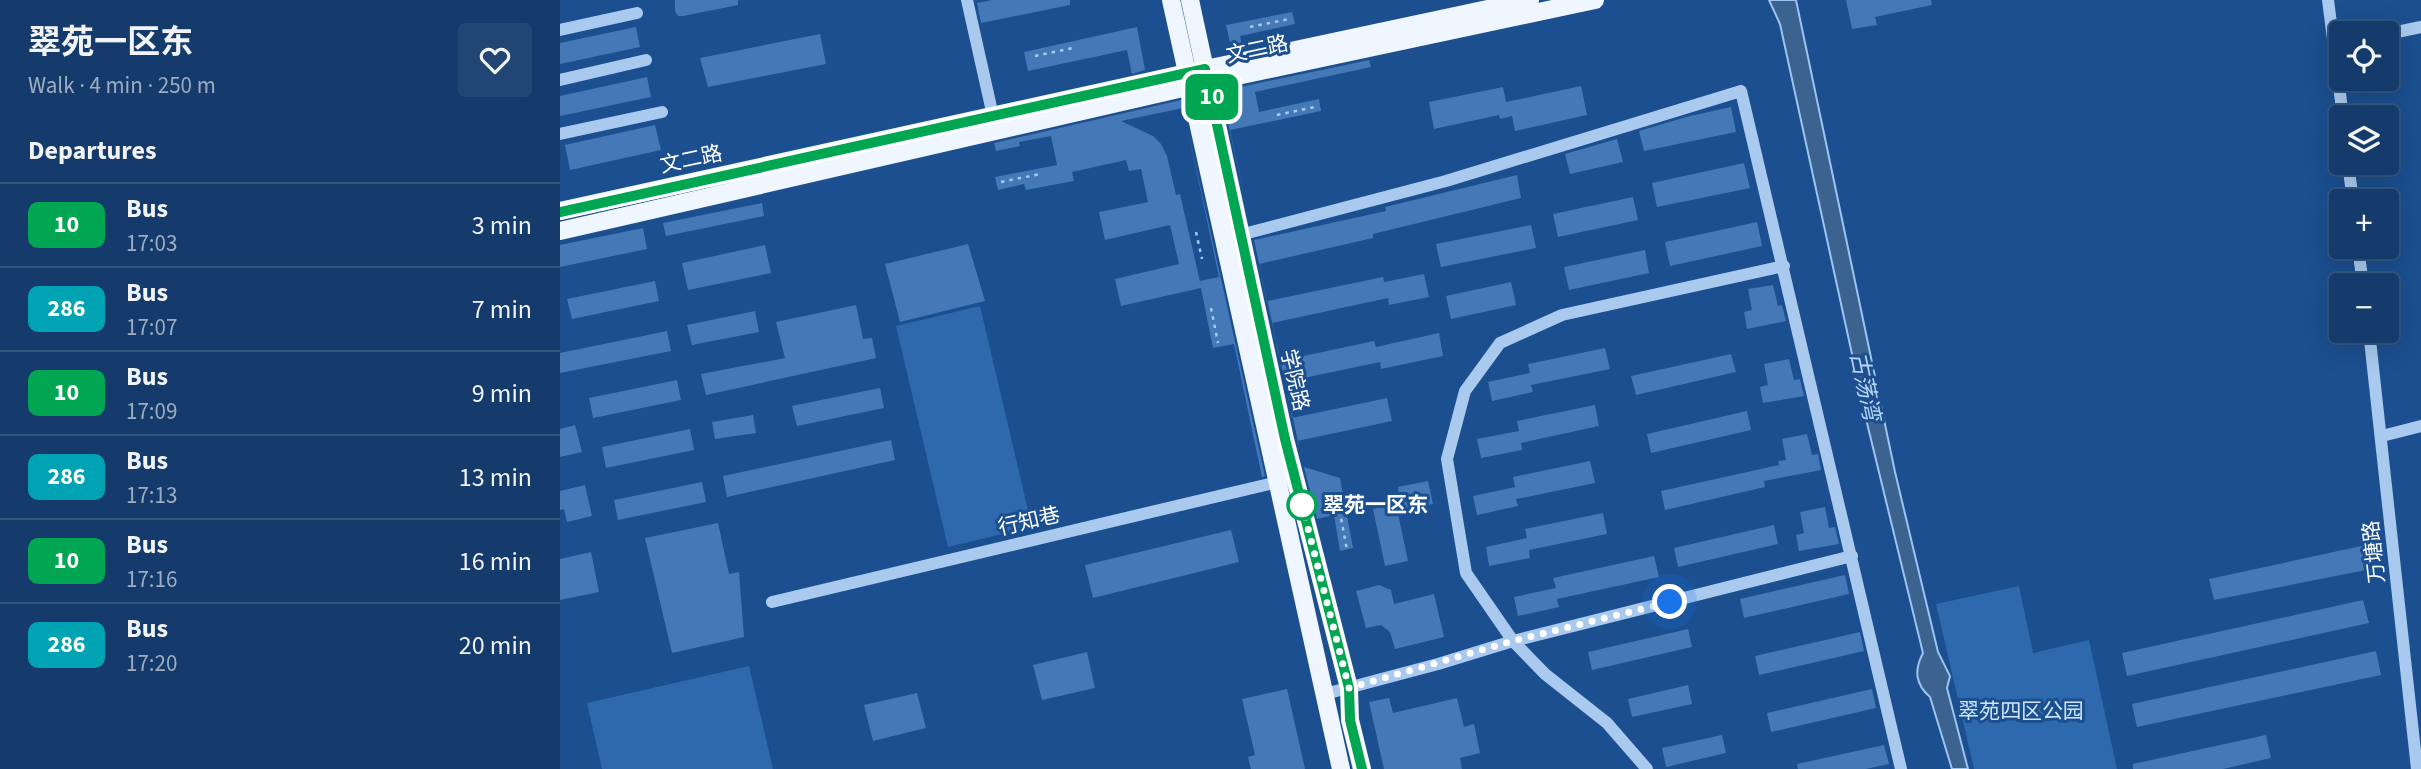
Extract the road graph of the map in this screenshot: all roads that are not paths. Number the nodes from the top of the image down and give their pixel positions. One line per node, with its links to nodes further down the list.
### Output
1 (967, 0): 16 (street)
2 (1171, 0): 13 (main road, 学院路)
3 (1190, 0): 13 (main road, 学院路)
4 (1530, 0): 13 (main road, 文二路)
5 (1595, 0): 13 (main road, 文二路)
6 (2328, 0): 8 (street)
7 (637, 13): 10 (street)
8 (2333, 21)
9 (2421, 27): 11 (street)
10 (560, 30)
11 (2399, 32)
12 (646, 60): 14 (street)
13 (1198, 78): 16 (main road, 文二路); 19 (main road, 文二路); 20 (main road, 学院路); 26 (main road, 学院路)
14 (560, 80)
15 (662, 112): 17 (street)
16 (993, 116): 18 (main road, 文二路)
17 (560, 134)
18 (560, 211)
19 (560, 231)
20 (1240, 235): 21 (street); 25 (main road, 学院路)
21 (1784, 266): 27 (street); 29 (street)
22 (2370, 343): 24 (street, 万塘路)
23 (2421, 426): 24 (street)
24 (2382, 436): 36 (street, 万塘路)
25 (1295, 477): 26 (street, 行知巷); 30 (main road, 学院路)
26 (1277, 482): 28 (street, 行知巷); 31 (main road, 学院路)
27 (1852, 556): 29 (street); 35 (street)
28 (772, 602)
29 (1513, 641): 30 (street); 34 (street)
30 (1349, 688): 31 (street); 33 (main road, 学院路)
31 (1325, 694): 32 (main road, 学院路)
32 (1341, 769)
33 (1362, 769)
34 (1647, 769)
35 (1901, 769)
36 (2417, 769)

